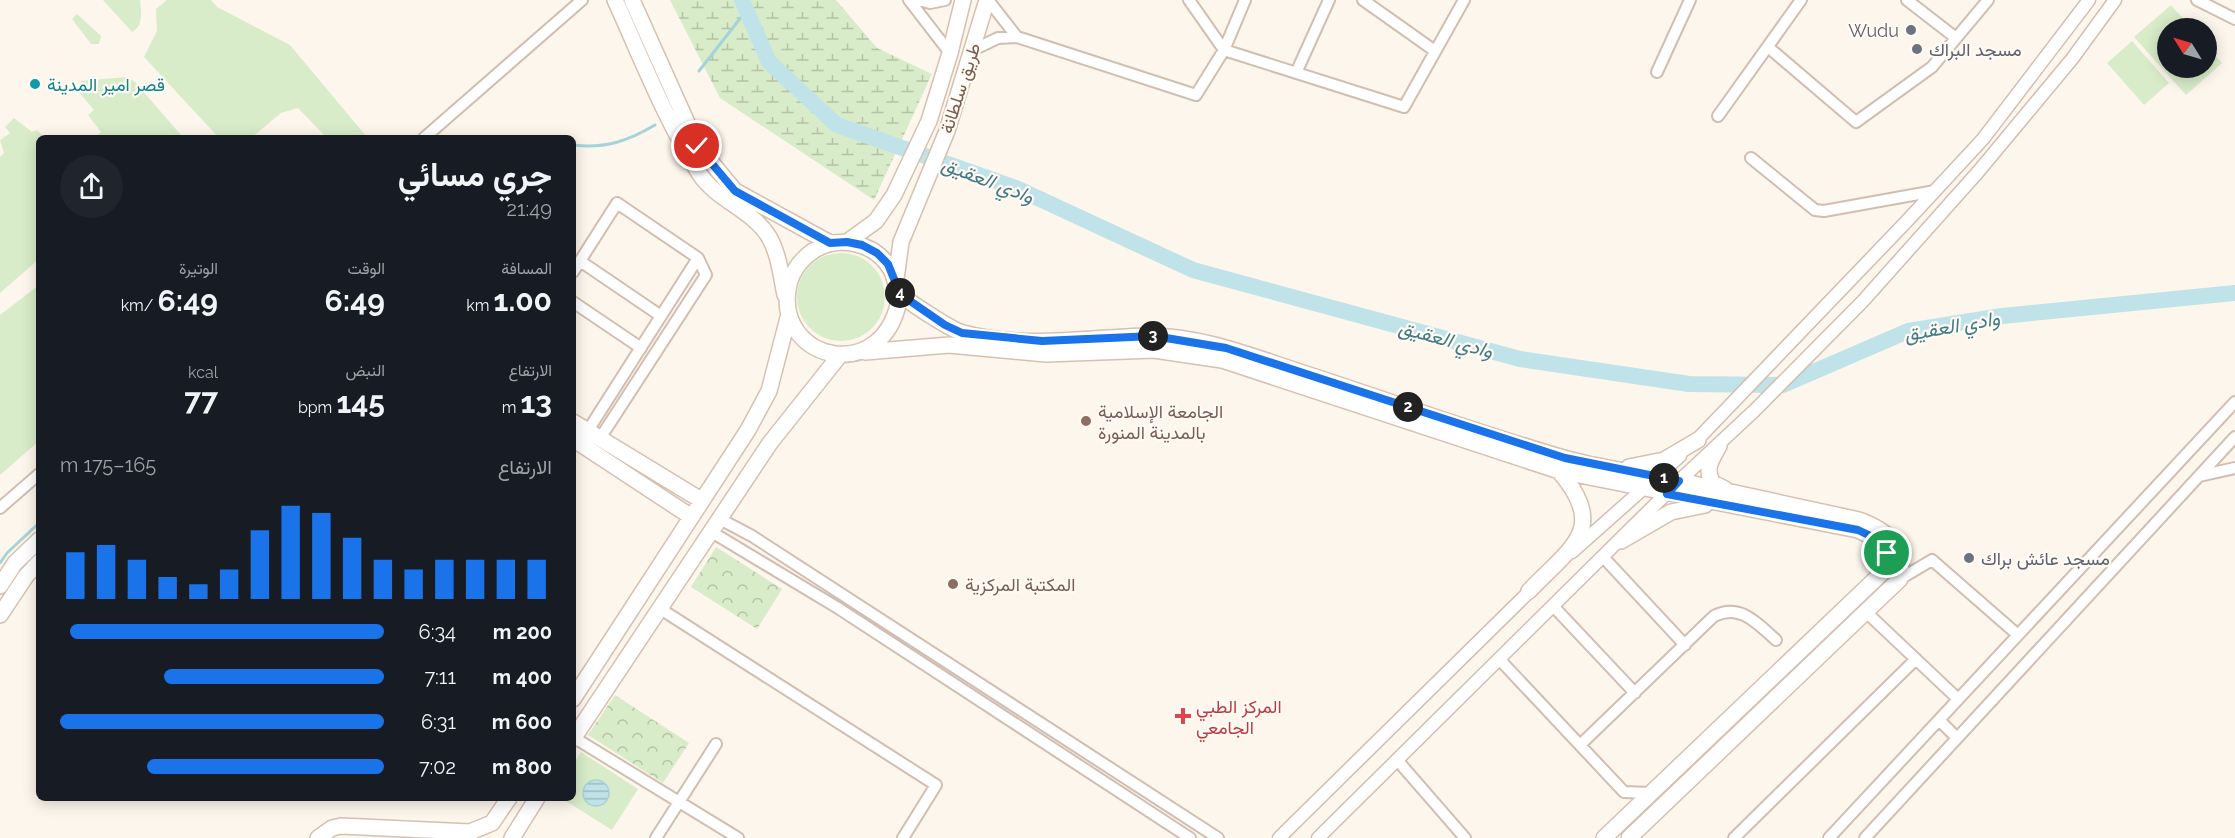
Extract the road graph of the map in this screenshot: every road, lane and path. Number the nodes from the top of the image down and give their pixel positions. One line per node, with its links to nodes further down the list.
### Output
1 (582, 0): 32 (street)
2 (615, 0): 42 (main road)
3 (632, 0): 36 (main road)
4 (909, 0): 28 (street)
5 (920, 0): 6 (street)
6 (945, 0)
7 (963, 0): 28 (main road, طريق سلطانة)
8 (988, 0): 22 (street); 25 (main road, طريق سلطانة)
9 (1189, 0): 26 (street)
10 (1245, 0): 26 (street)
11 (1329, 0): 30 (street)
12 (1363, 0): 27 (street)
13 (1464, 0): 27 (street)
14 (1690, 0): 29 (street)
15 (1802, 0): 24 (street)
16 (1907, 0): 23 (street)
17 (1988, 0): 23 (street)
18 (2089, 0): 34 (street)
19 (2115, 0): 53 (street)
20 (2197, 0): 21 (street)
21 (2235, 19)
22 (1017, 37): 25 (street); 26 (street)
23 (1956, 38): 24 (street)
24 (1768, 47): 31 (street)
25 (973, 50): 40 (main road, طريق سلطانة)
26 (1224, 50): 30 (street)
27 (1435, 51): 30 (street)
28 (950, 53): 35 (main road, طريق سلطانة)
29 (1657, 72)
30 (1296, 73)
31 (1718, 116)
32 (427, 135)
33 (1751, 158): 34 (street)
34 (1935, 191): 51 (street)
35 (847, 242): 36 (main road); 40 (main road)
36 (830, 243): 42 (main road)
37 (698, 258): 38 (street); 43 (street); 49 (street)
38 (580, 261): 39 (street); 43 (street)
39 (576, 267)
40 (898, 286): 45 (main road); 54 (main road)
41 (576, 304): 44 (street)
42 (788, 310): 46 (main road); 64 (main road)
43 (661, 316): 44 (street)
44 (641, 348): 49 (street)
45 (856, 352): 46 (main road); 56 (main road)
46 (840, 355): 67 (main road)
47 (2235, 402): 81 (street)
48 (576, 424): 49 (main road)
49 (593, 436): 64 (main road)
50 (2235, 437): 57 (street)
51 (1698, 440): 54 (main road); 59 (street)
52 (576, 441): 66 (main road)
53 (1719, 446): 60 (street); 63 (main road)
54 (1593, 465): 59 (main road)
55 (2235, 468): 57 (street)
56 (1559, 471): 61 (main road); 76 (main road)
57 (2199, 476): 91 (street)
58 (36, 477): 65 (street)
59 (1656, 477): 60 (main road); 61 (street)
60 (1679, 481): 62 (street); 63 (main road)
61 (1643, 489): 62 (main road); 76 (street)
62 (1667, 494): 63 (main road); 68 (street)
63 (1732, 499): 68 (main road); 74 (main road); 96 (main road)
64 (701, 500): 66 (main road)
65 (0, 508)
66 (690, 516): 70 (main road)
67 (714, 524): 72 (main road); 100 (street); 102 (street)
68 (1621, 541): 71 (street)
69 (36, 543): 75 (main road)
70 (672, 546): 72 (main road); 87 (main road)
71 (1604, 558): 77 (street); 83 (street)
72 (692, 559): 78 (main road)
73 (36, 565): 80 (main road)
74 (1900, 579): 79 (main road); 81 (street)
75 (0, 586)
76 (1529, 591): 109 (street)
77 (1554, 607): 85 (street); 86 (street)
78 (659, 608): 90 (main road); 107 (street)
79 (1866, 612): 84 (street); 113 (main road)
80 (0, 615)
81 (2018, 635): 88 (street)
82 (1776, 640): 83 (street)
83 (1684, 645): 86 (street)
84 (1916, 659): 88 (street); 114 (street)
85 (1500, 660): 94 (street); 95 (street)
86 (1635, 693): 94 (street)
87 (576, 694)
88 (1958, 699): 89 (street)
89 (1939, 720): 91 (street); 115 (street)
90 (576, 733)
91 (1957, 738): 116 (street)
92 (576, 740): 99 (street)
93 (716, 744): 99 (street)
94 (1580, 745): 96 (street)
95 (1398, 760): 110 (street); 111 (street)
96 (1651, 793): 112 (main road)
97 (507, 801): 101 (main road)
98 (535, 801): 105 (main road)
99 (680, 801): 104 (street); 106 (street)
100 (1192, 819): 102 (street); 108 (street)
101 (474, 835): 103 (main road)
102 (1186, 835)
103 (319, 837)
104 (736, 837)
105 (512, 838)
106 (656, 838)
107 (903, 838)
108 (1218, 838)
109 (1279, 838)
110 (1318, 838)
111 (1465, 838)
112 (1604, 838)
113 (1629, 838)
114 (1734, 838)
115 (1829, 838)
116 (1865, 838)

